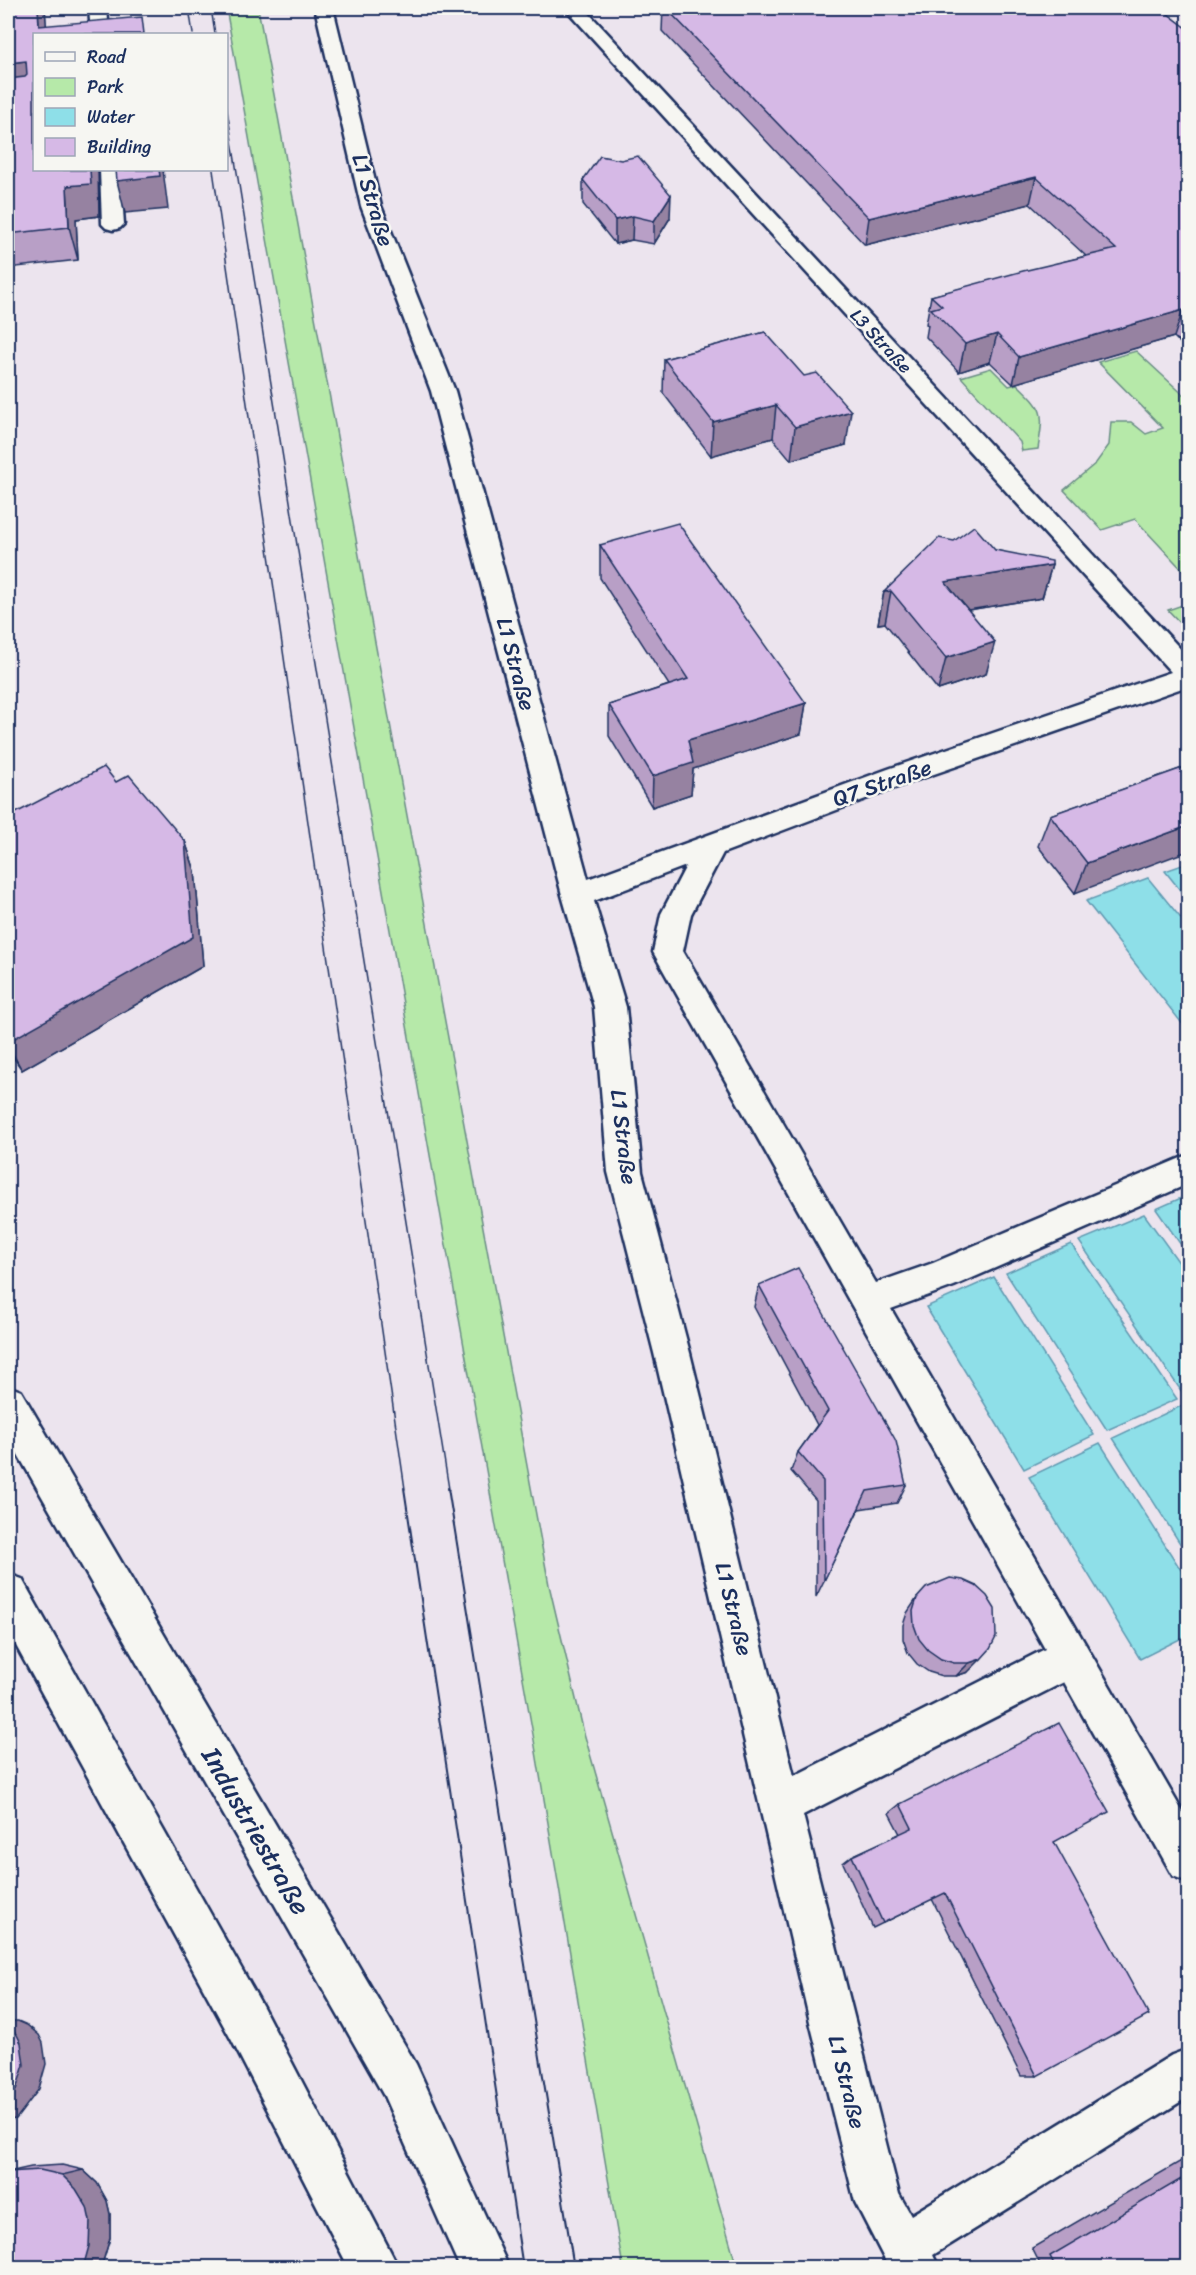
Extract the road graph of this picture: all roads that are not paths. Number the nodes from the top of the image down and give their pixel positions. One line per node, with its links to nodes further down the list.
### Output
1 (98, 8): 4 (main road)
2 (324, 8): 9 (main road, L1 Straße)
3 (580, 8): 7 (main road, L3 Straße)
4 (100, 33)
5 (110, 171): 6 (main road)
6 (113, 224)
7 (1188, 674): 8 (main road, Q7 Straße)
8 (713, 843): 9 (main road, Q7 Straße); 11 (main road)
9 (577, 895): 15 (main road, L1 Straße)
10 (1188, 1169): 11 (main road)
11 (867, 1302): 14 (main road)
12 (8, 1403): 20 (main road, Industriestraße)
13 (8, 1593): 19 (main road)
14 (1072, 1657): 15 (main road); 16 (main road)
15 (781, 1804): 18 (main road, L1 Straße)
16 (1188, 1861)
17 (1188, 2072): 18 (main road)
18 (908, 2258)
19 (375, 2268)
20 (486, 2268)

